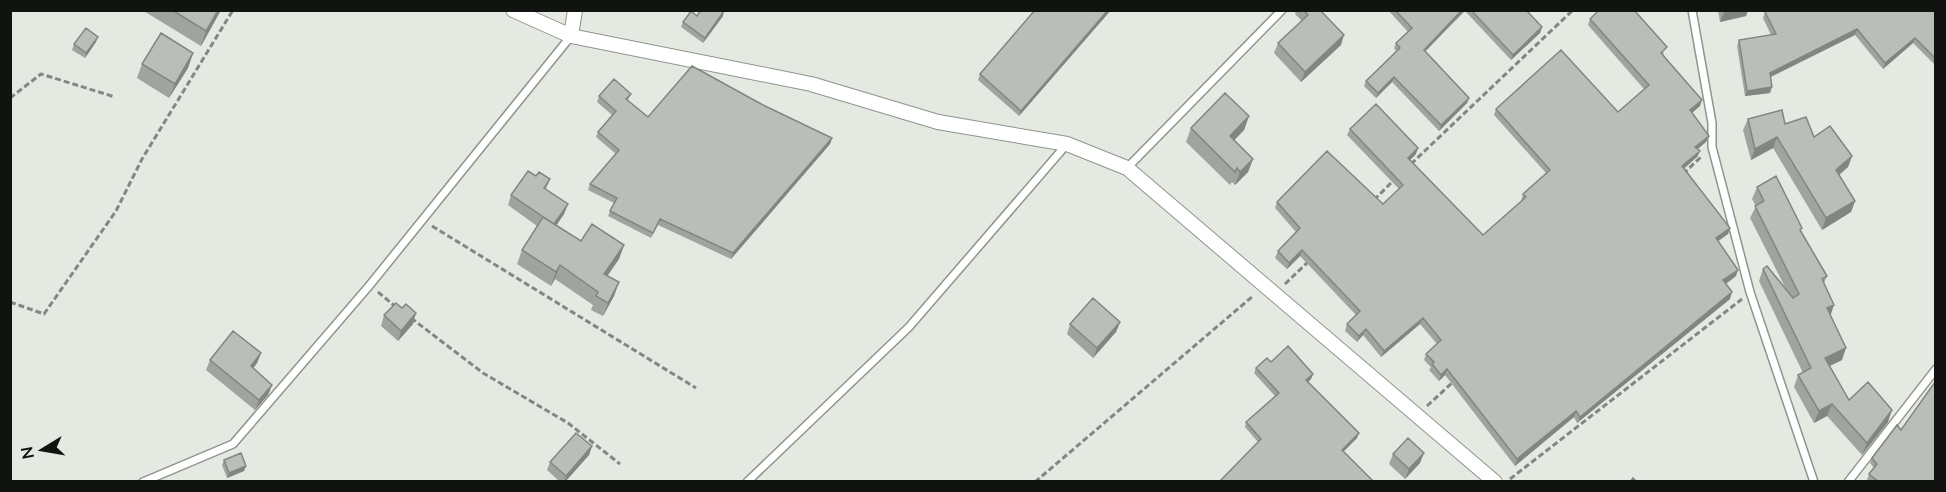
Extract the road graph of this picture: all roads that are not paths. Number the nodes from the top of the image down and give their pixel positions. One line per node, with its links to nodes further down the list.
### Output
1 (513, 10): 5 (street)
2 (575, 10): 5 (street)
3 (1282, 10): 7 (lane)
4 (1692, 10): 12 (lane)
5 (571, 36): 6 (street); 9 (lane)
6 (1067, 144): 7 (street); 10 (lane)
7 (1127, 168): 11 (street)
8 (1935, 369): 13 (lane)
9 (143, 482)
10 (747, 482)
11 (1495, 482)
12 (1814, 482)
13 (1848, 482)

